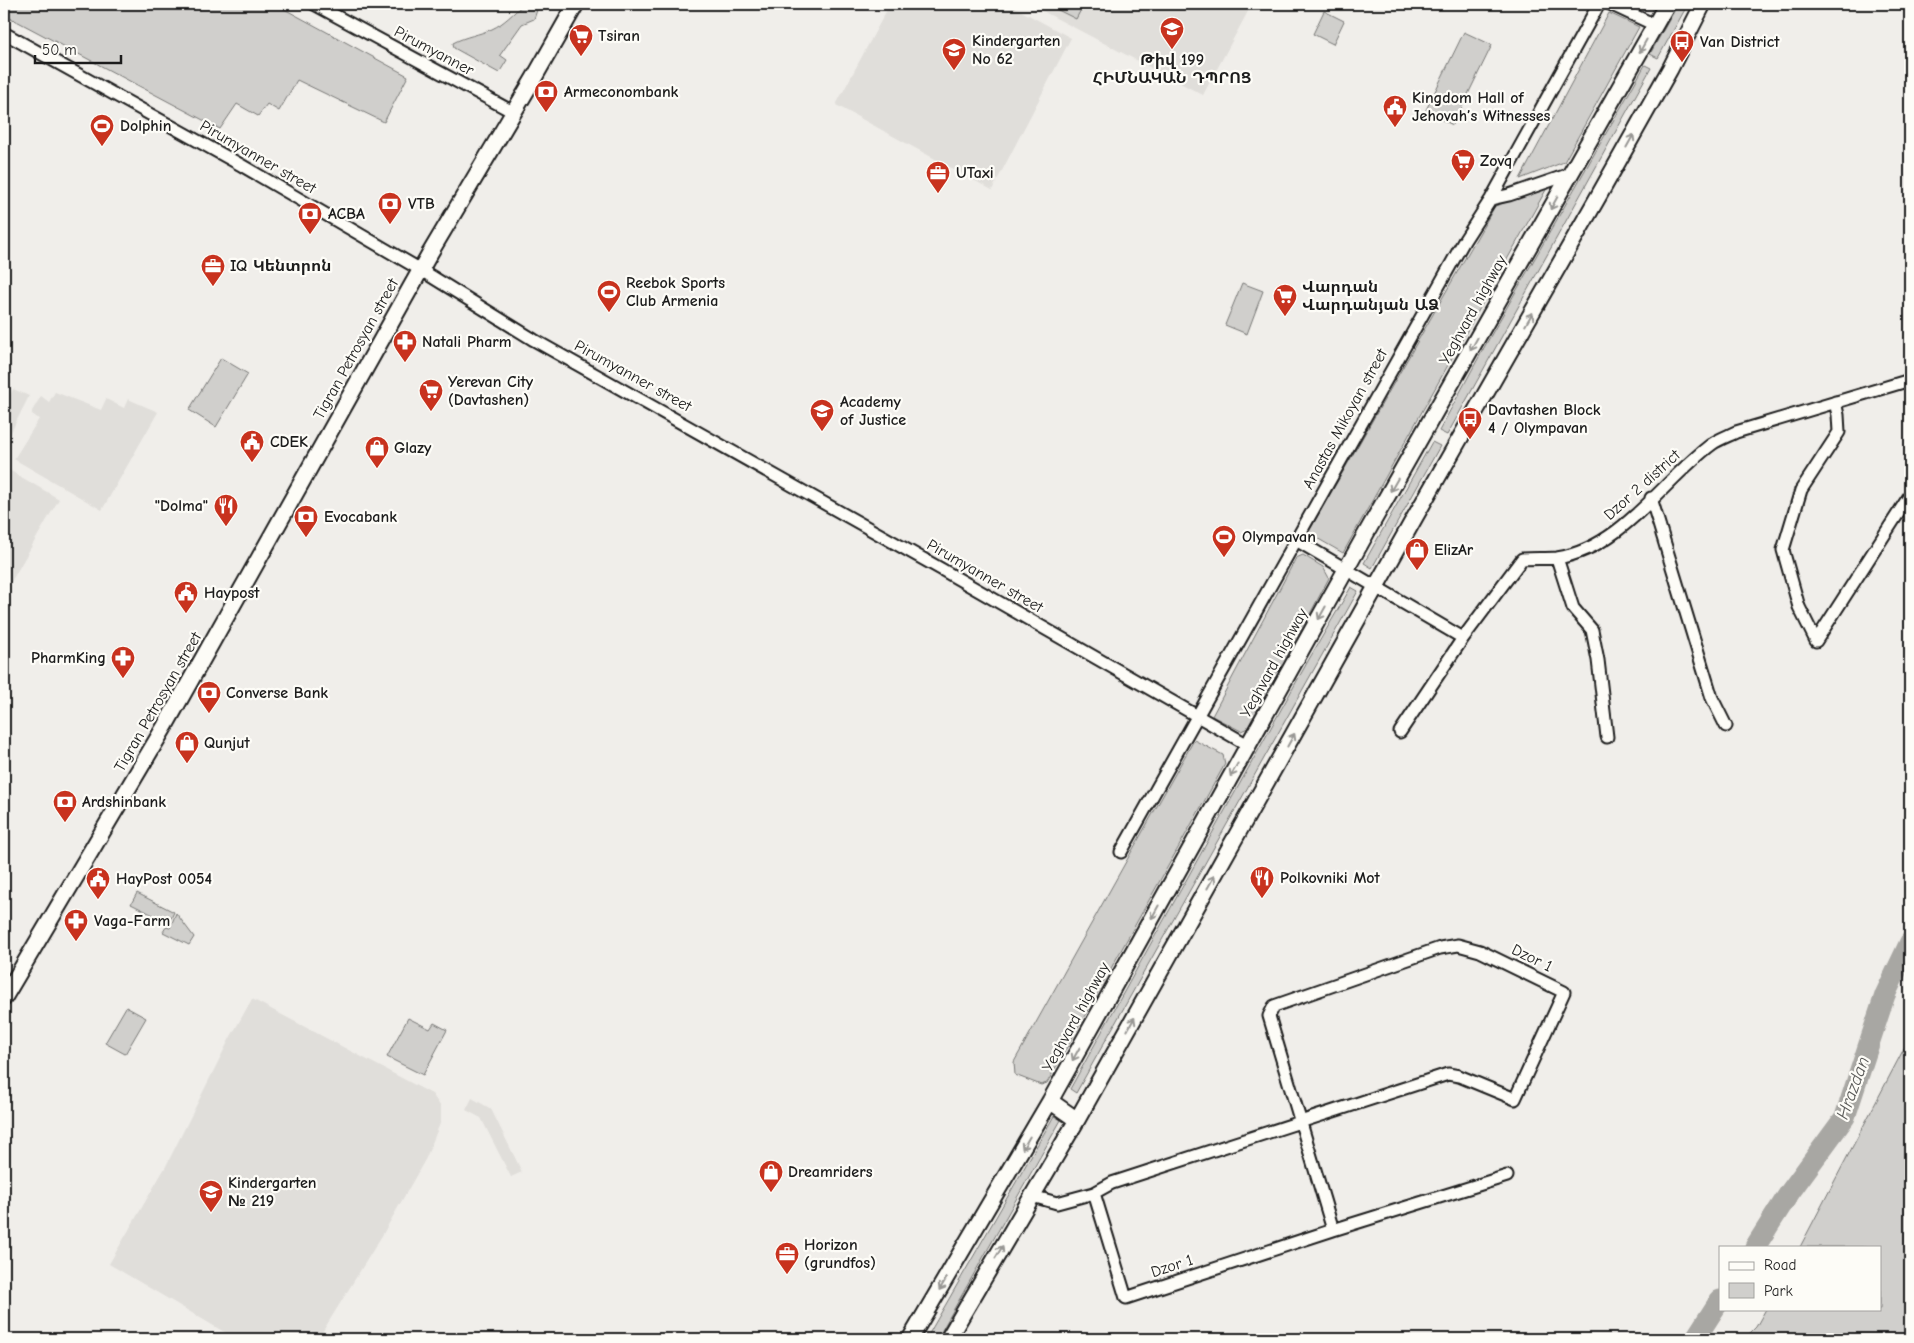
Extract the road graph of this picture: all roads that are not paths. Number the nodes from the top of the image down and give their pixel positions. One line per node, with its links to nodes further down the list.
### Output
1 (314, 4): 10 (street, Pirumyanner)
2 (566, 4): 10 (main road, Tigran Petrosyan street)
3 (576, 4): 10 (main road, Tigran Petrosyan street)
4 (1599, 4): 12 (street, Anastas Mikoyan street)
5 (1610, 4): 8 (street)
6 (1667, 4): 8 (main road, Yeghvard highway)
7 (1703, 4): 21 (main road, one-way to 7)
8 (1655, 25): 11 (main road, Yeghvard highway, one-way to 11)
9 (4, 33): 13 (street, Pirumyanner street)
10 (510, 110): 13 (main road, Tigran Petrosyan street)
11 (1570, 174): 12 (street); 20 (main road, Yeghvard highway, one-way to 20)
12 (1491, 199): 18 (street, Anastas Mikoyan street)
13 (418, 268): 23 (street, Pirumyanner street); 29 (main road, Tigran Petrosyan street); 30 (main road, Tigran Petrosyan street)
14 (1910, 380): 15 (street, Dzor 2 district)
15 (1835, 402): 16 (street); 17 (street, Dzor 2 district)
16 (1910, 496)
17 (1652, 498): 19 (street, Dzor 2 district); 24 (street)
18 (1296, 540): 20 (street); 23 (street, Anastas Mikoyan street)
19 (1557, 558): 22 (street, Dzor 2 district); 26 (street)
20 (1346, 570): 21 (street); 27 (main road, Yeghvard highway, one-way to 27)
21 (1377, 588): 22 (street); 32 (main road, one-way to 21)
22 (1463, 638): 25 (street)
23 (1196, 717): 27 (street, Pirumyanner street); 28 (street, Anastas Mikoyan street)
24 (1726, 726)
25 (1400, 732)
26 (1607, 737)
27 (1248, 745): 31 (main road, Yeghvard highway, one-way to 31)
28 (1121, 852)
29 (4, 988)
30 (4, 998)
31 (1050, 1101): 32 (main road); 38 (main road, Yeghvard highway, one-way to 38)
32 (1077, 1120): 36 (main road)
33 (1300, 1122): 33 (street, Dzor 1); 35 (street, Dzor 1); 37 (street, Dzor 1)
34 (1507, 1176): 37 (street, Dzor 1)
35 (1094, 1193): 36 (street, Dzor 1); 37 (street, Dzor 1)
36 (1032, 1196): 39 (main road, one-way to 36)
37 (1333, 1230)
38 (910, 1339)
39 (948, 1339)

